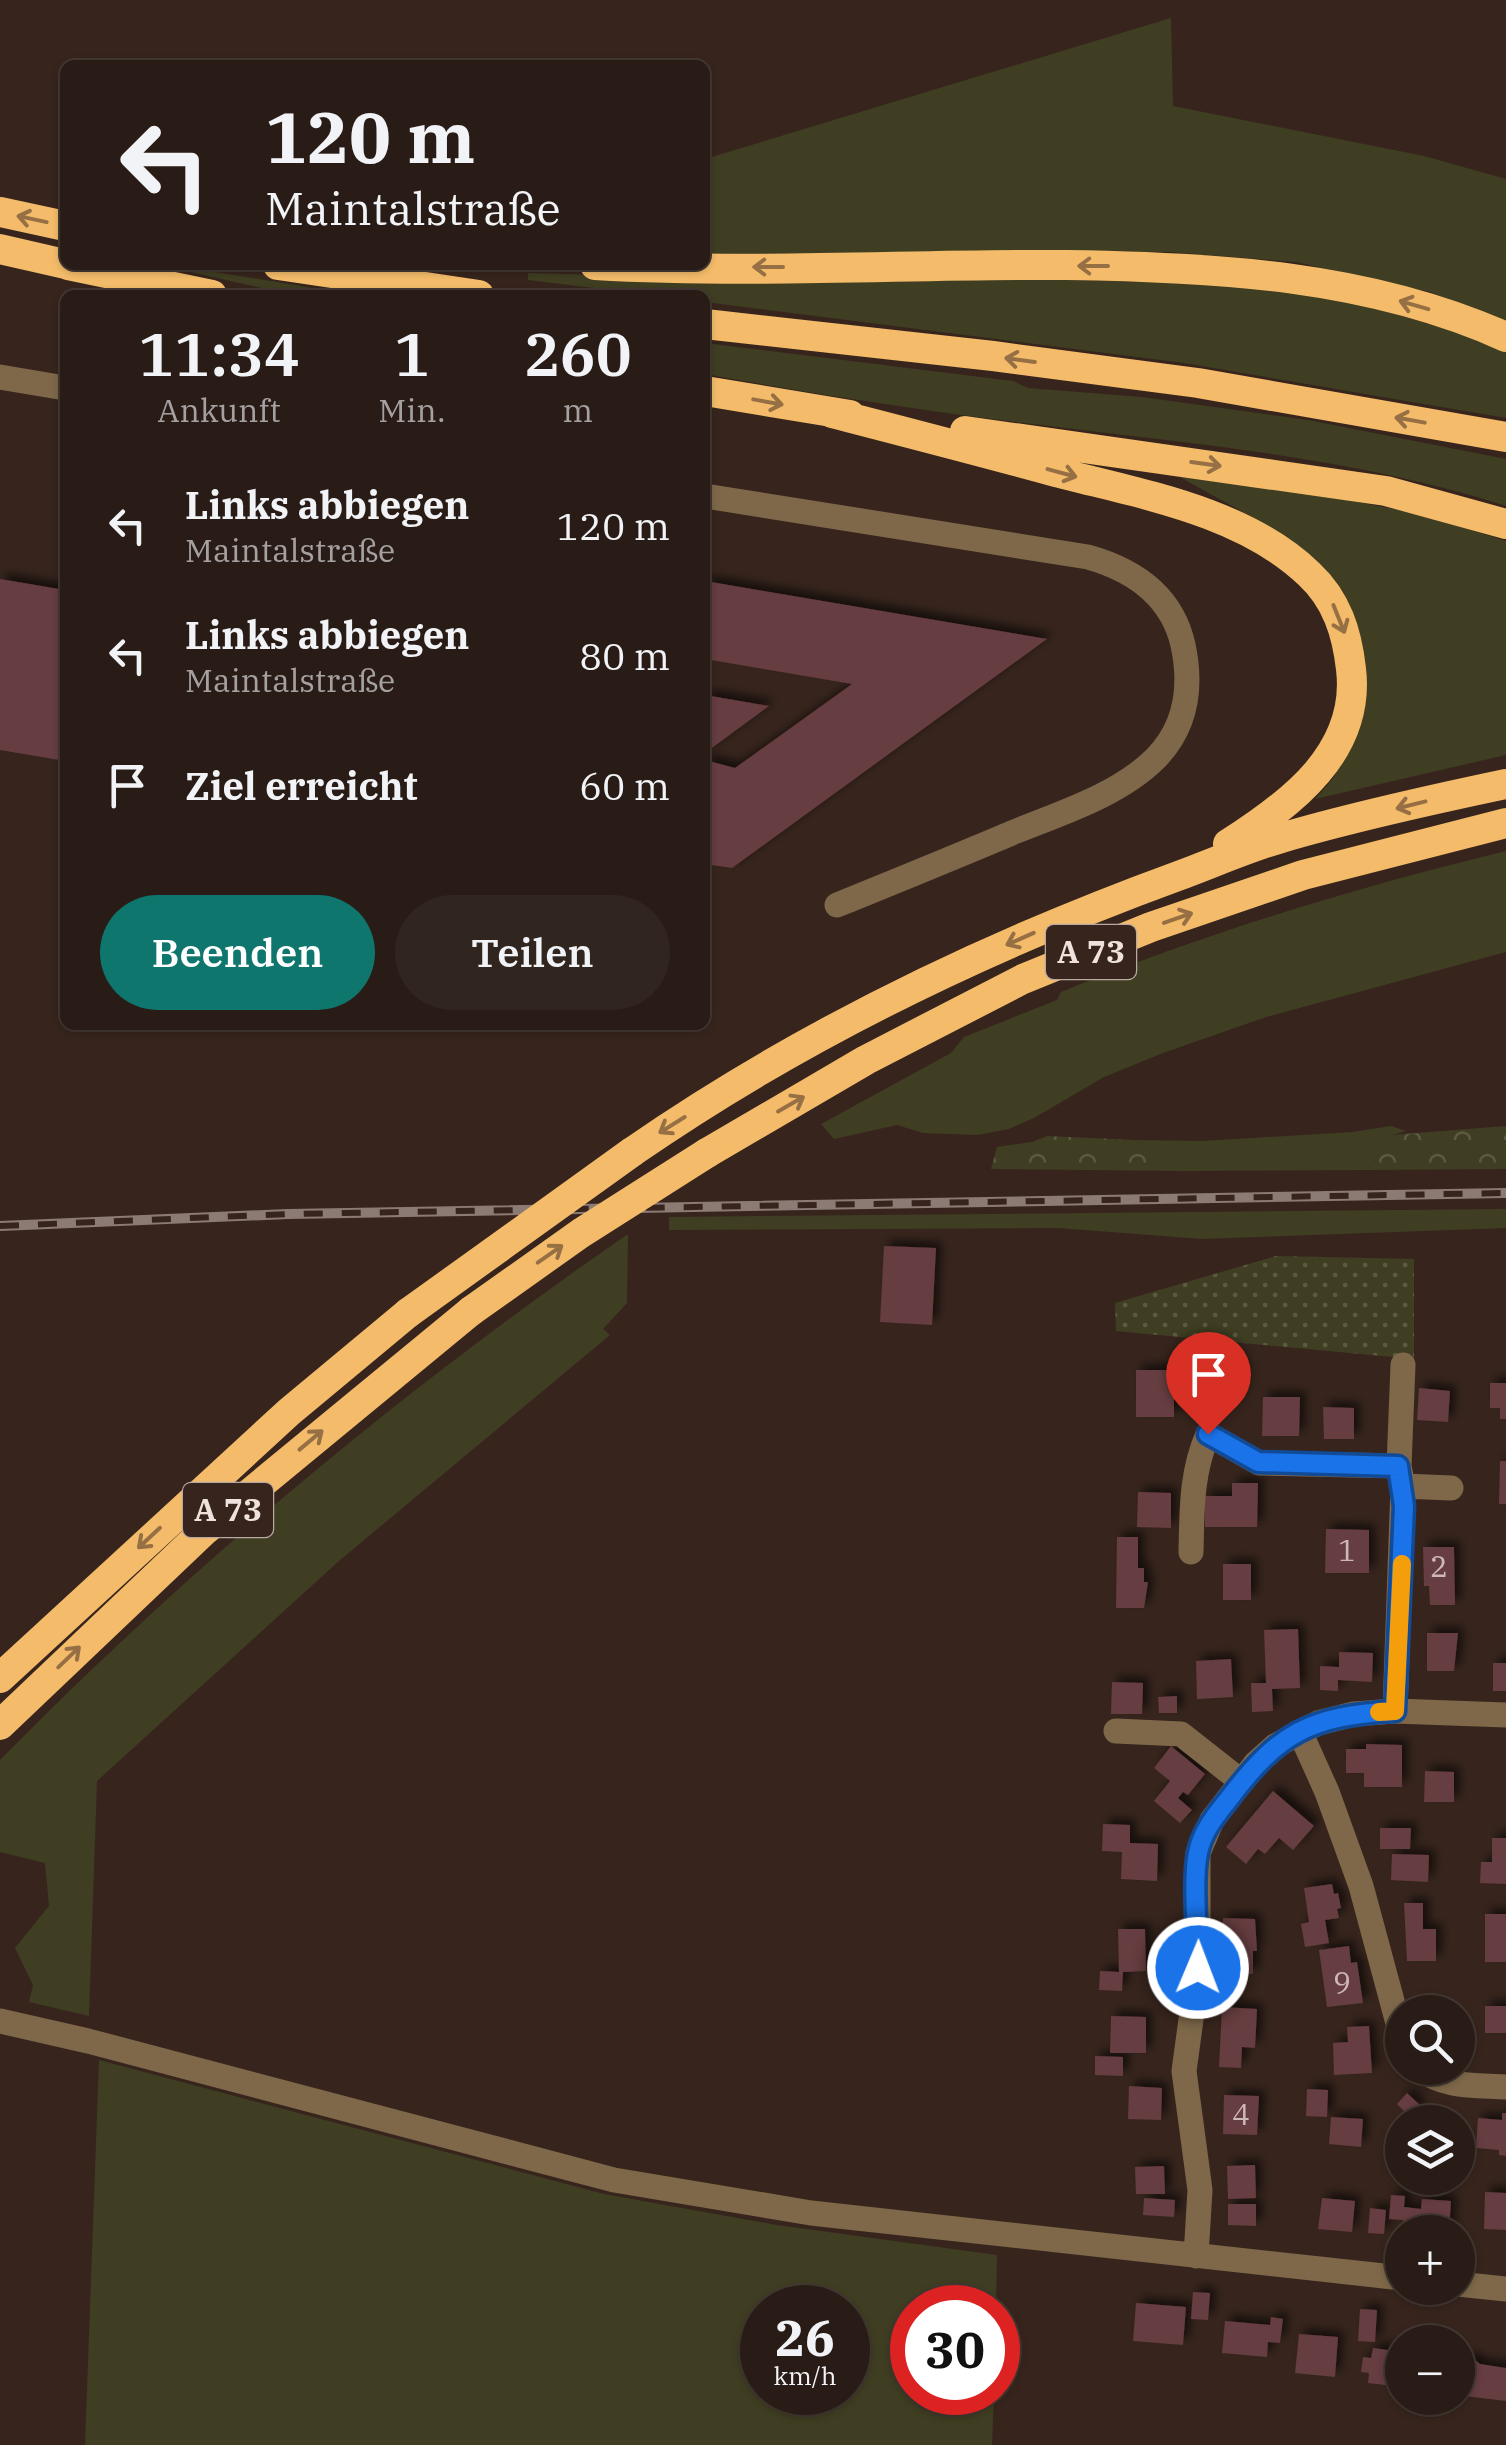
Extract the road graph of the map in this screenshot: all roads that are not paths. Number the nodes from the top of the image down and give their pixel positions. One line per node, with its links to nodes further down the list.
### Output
1 (0, 212): 2 (highway, one-way to 1)
2 (60, 225)
3 (0, 249): 4 (highway)
4 (60, 264)
5 (710, 265): 11 (highway, one-way to 5)
6 (90, 270): 8 (highway)
7 (312, 270): 9 (highway)
8 (188, 290)
9 (446, 290)
10 (710, 325): 16 (highway, one-way to 10)
11 (1506, 337)
12 (0, 377): 13 (street)
13 (60, 387)
14 (710, 392): 15 (highway, one-way to 15)
15 (832, 413): 18 (highway, one-way to 18); 21 (highway, one-way to 21)
16 (1506, 437)
17 (710, 497): 22 (street)
18 (1506, 524)
19 (1506, 784): 21 (highway, A 73, one-way to 21)
20 (1506, 823): 30 (highway, A 73, one-way to 20, bridge)
21 (1176, 877): 27 (highway, A 73, one-way to 27, bridge)
22 (838, 906)
23 (1404, 1365): 24 (street)
24 (1400, 1476): 25 (street); 26 (street); 28 (street)
25 (1451, 1488)
26 (1191, 1552)
27 (0, 1678)
28 (1395, 1711): 29 (street); 32 (street)
29 (1506, 1715)
30 (0, 1725)
31 (1116, 1731): 33 (street)
32 (1300, 1732): 33 (street); 34 (street)
33 (1242, 1782): 38 (street)
34 (1390, 1995)
35 (0, 2021): 38 (street)
36 (1468, 2085): 37 (street)
37 (1506, 2087)
38 (1196, 2256): 39 (street)
39 (1385, 2276)
40 (1475, 2286): 41 (street)
41 (1506, 2289)

